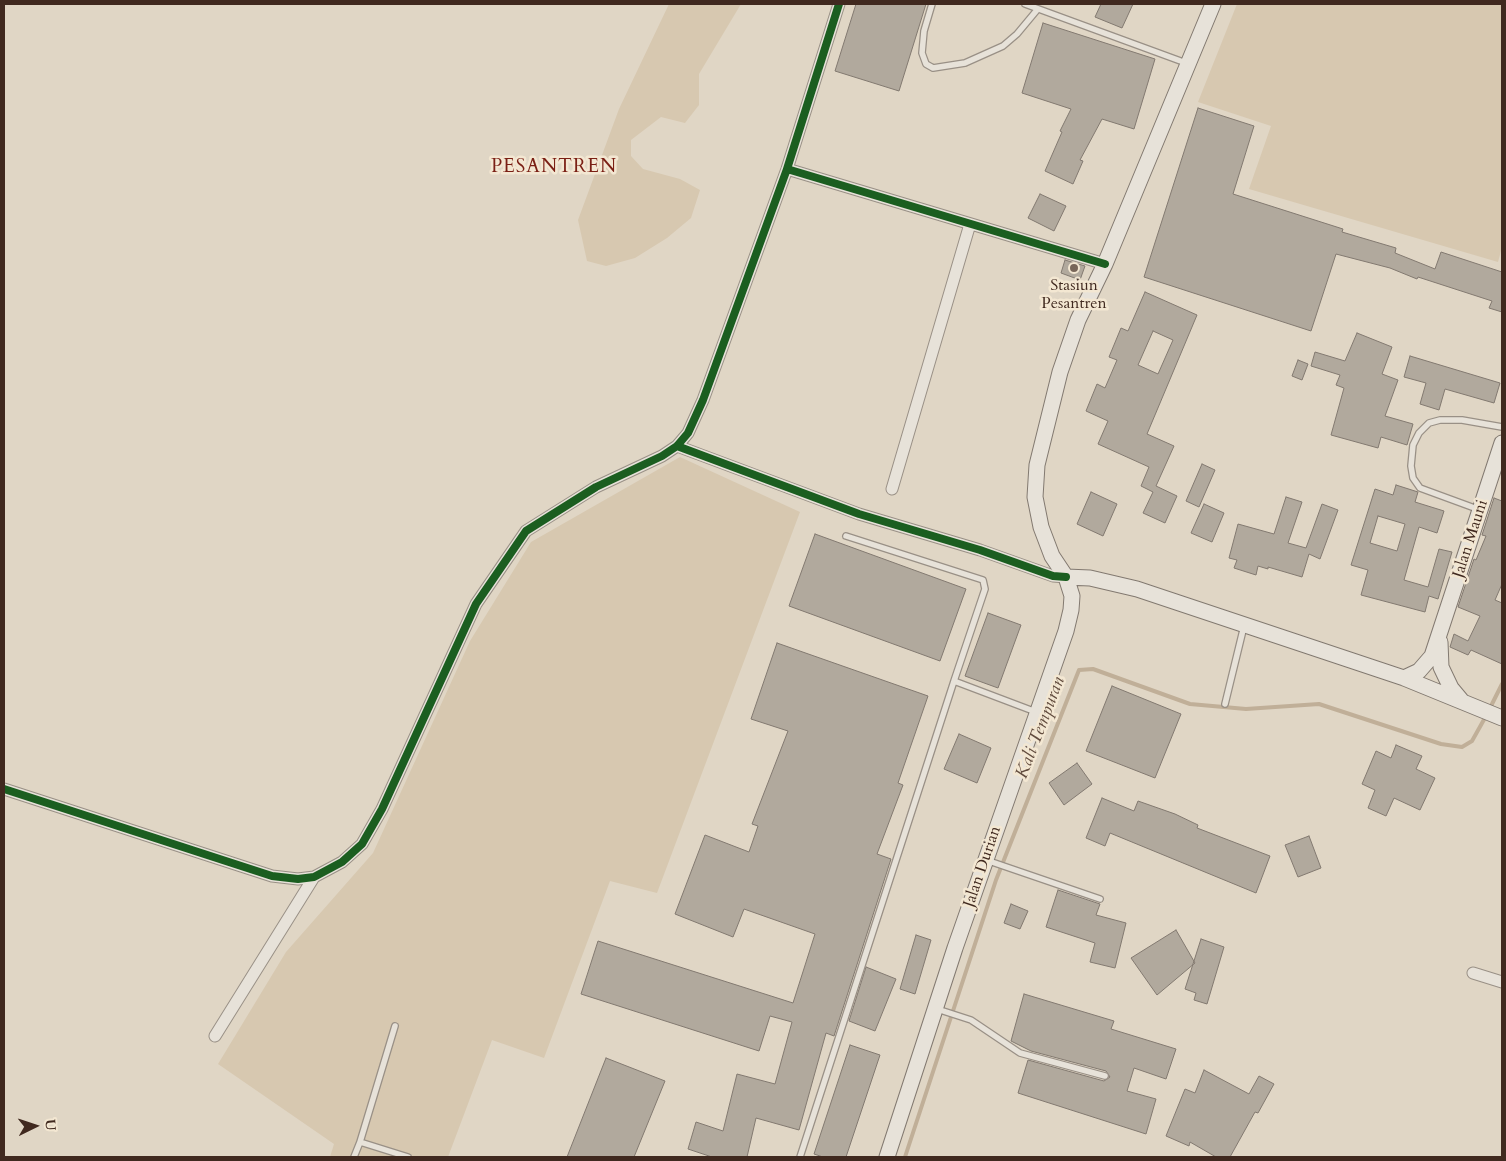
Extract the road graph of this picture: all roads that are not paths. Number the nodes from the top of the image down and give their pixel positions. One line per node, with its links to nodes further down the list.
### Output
1 (839, 4): 7 (street)
2 (932, 4): 5 (lane)
3 (1025, 4): 5 (lane)
4 (1213, 4): 6 (main road)
5 (1037, 10): 6 (lane)
6 (1188, 63): 9 (main road)
7 (787, 170): 8 (street); 12 (street)
8 (970, 224): 9 (street); 13 (street)
9 (1105, 264): 16 (main road)
10 (1502, 427): 14 (lane)
11 (1502, 443): 14 (main road, Jalan Mauni)
12 (677, 446): 16 (street); 27 (street)
13 (892, 489)
14 (1481, 510): 18 (main road, Jalan Mauni)
15 (846, 536): 20 (lane)
16 (1066, 577): 17 (main road); 23 (main road, Jalan Durian)
17 (1244, 625): 19 (main road); 22 (lane)
18 (1441, 635): 19 (main road, Jalan Mauni); 21 (main road, Jalan Mauni)
19 (1404, 678): 21 (main road)
20 (954, 681): 23 (lane); 38 (lane)
21 (1462, 702): 24 (main road)
22 (1224, 704)
23 (1038, 712): 26 (main road, Jalan Durian)
24 (1502, 718)
25 (4, 789): 27 (street)
26 (986, 860): 28 (lane); 31 (main road, Jalan Durian)
27 (314, 877): 33 (street)
28 (1100, 899)
29 (1473, 973): 30 (street)
30 (1502, 982)
31 (942, 1011): 34 (lane); 39 (main road, Jalan Durian)
32 (396, 1026): 35 (lane)
33 (215, 1036)
34 (1105, 1076)
35 (360, 1142): 36 (lane); 37 (lane)
36 (354, 1157)
37 (408, 1157)
38 (800, 1157)
39 (887, 1157)

